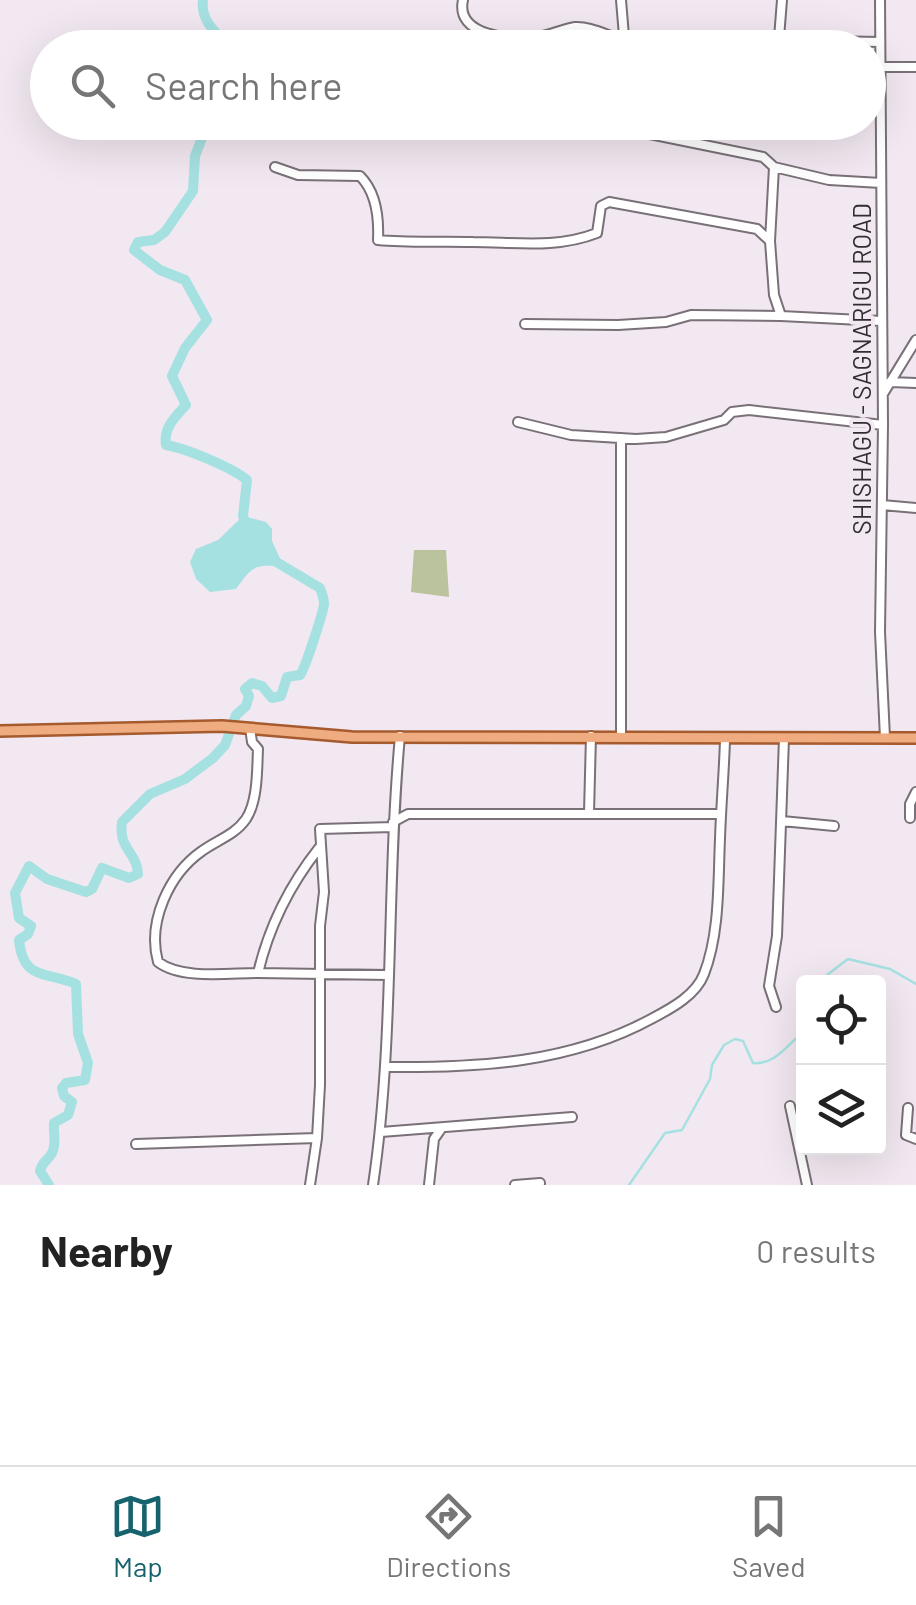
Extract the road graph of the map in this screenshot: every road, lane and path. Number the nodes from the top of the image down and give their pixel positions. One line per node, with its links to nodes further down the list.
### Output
1 (463, 0): 5 (street)
2 (622, 0): 8 (street)
3 (782, 0): 9 (street)
4 (880, 0): 10 (street, SHISHAGU - SAGNARIGU ROAD)
5 (480, 30)
6 (564, 30): 7 (street)
7 (596, 30)
8 (624, 30)
9 (780, 30)
10 (880, 30)
11 (886, 67): 12 (street)
12 (916, 68)
13 (678, 140): 16 (street)
14 (881, 140): 17 (street, SHISHAGU - SAGNARIGU ROAD)
15 (276, 167): 18 (street)
16 (774, 167): 17 (street); 18 (street)
17 (881, 183): 20 (street, SHISHAGU - SAGNARIGU ROAD)
18 (770, 241): 19 (street)
19 (781, 316): 20 (street); 21 (street)
20 (881, 321): 25 (street, SHISHAGU - SAGNARIGU ROAD)
21 (525, 324)
22 (916, 340): 23 (street)
23 (890, 382): 24 (street); 25 (street)
24 (916, 383)
25 (882, 394): 27 (street, SHISHAGU - SAGNARIGU ROAD)
26 (518, 422): 28 (street)
27 (883, 425): 28 (street); 29 (street, SHISHAGU - SAGNARIGU ROAD)
28 (621, 438): 35 (street)
29 (882, 505): 30 (street); 37 (street, SHISHAGU - SAGNARIGU ROAD)
30 (916, 508)
31 (244, 728): 32 (main road); 33 (main road); 50 (street)
32 (0, 731)
33 (400, 736): 34 (main road); 41 (street)
34 (591, 736): 35 (main road); 42 (street)
35 (621, 736): 39 (main road)
36 (784, 738): 37 (main road); 39 (main road); 46 (street)
37 (884, 738): 38 (main road)
38 (916, 738)
39 (726, 740): 44 (street)
40 (916, 792): 45 (street)
41 (395, 807): 43 (street); 47 (street)
42 (589, 813): 43 (street); 44 (street)
43 (408, 814): 47 (street)
44 (720, 814): 54 (street)
45 (910, 818)
46 (782, 821): 48 (street); 53 (street)
47 (393, 825): 49 (street); 52 (street)
48 (834, 826)
49 (320, 848): 50 (street); 51 (street)
50 (258, 973): 51 (street)
51 (320, 974): 52 (street); 61 (street)
52 (389, 975): 54 (street)
53 (776, 1007)
54 (387, 1067): 60 (street)
55 (790, 1106): 70 (street)
56 (908, 1108): 63 (street)
57 (572, 1117): 58 (street)
58 (441, 1129): 59 (street); 62 (street)
59 (423, 1131): 60 (street); 62 (street)
60 (381, 1132): 67 (street)
61 (317, 1138): 64 (street); 66 (street)
62 (434, 1139): 68 (street)
63 (916, 1139)
64 (136, 1144)
65 (540, 1183): 69 (street)
66 (310, 1185)
67 (373, 1185)
68 (429, 1185)
69 (518, 1185)
70 (807, 1185)

